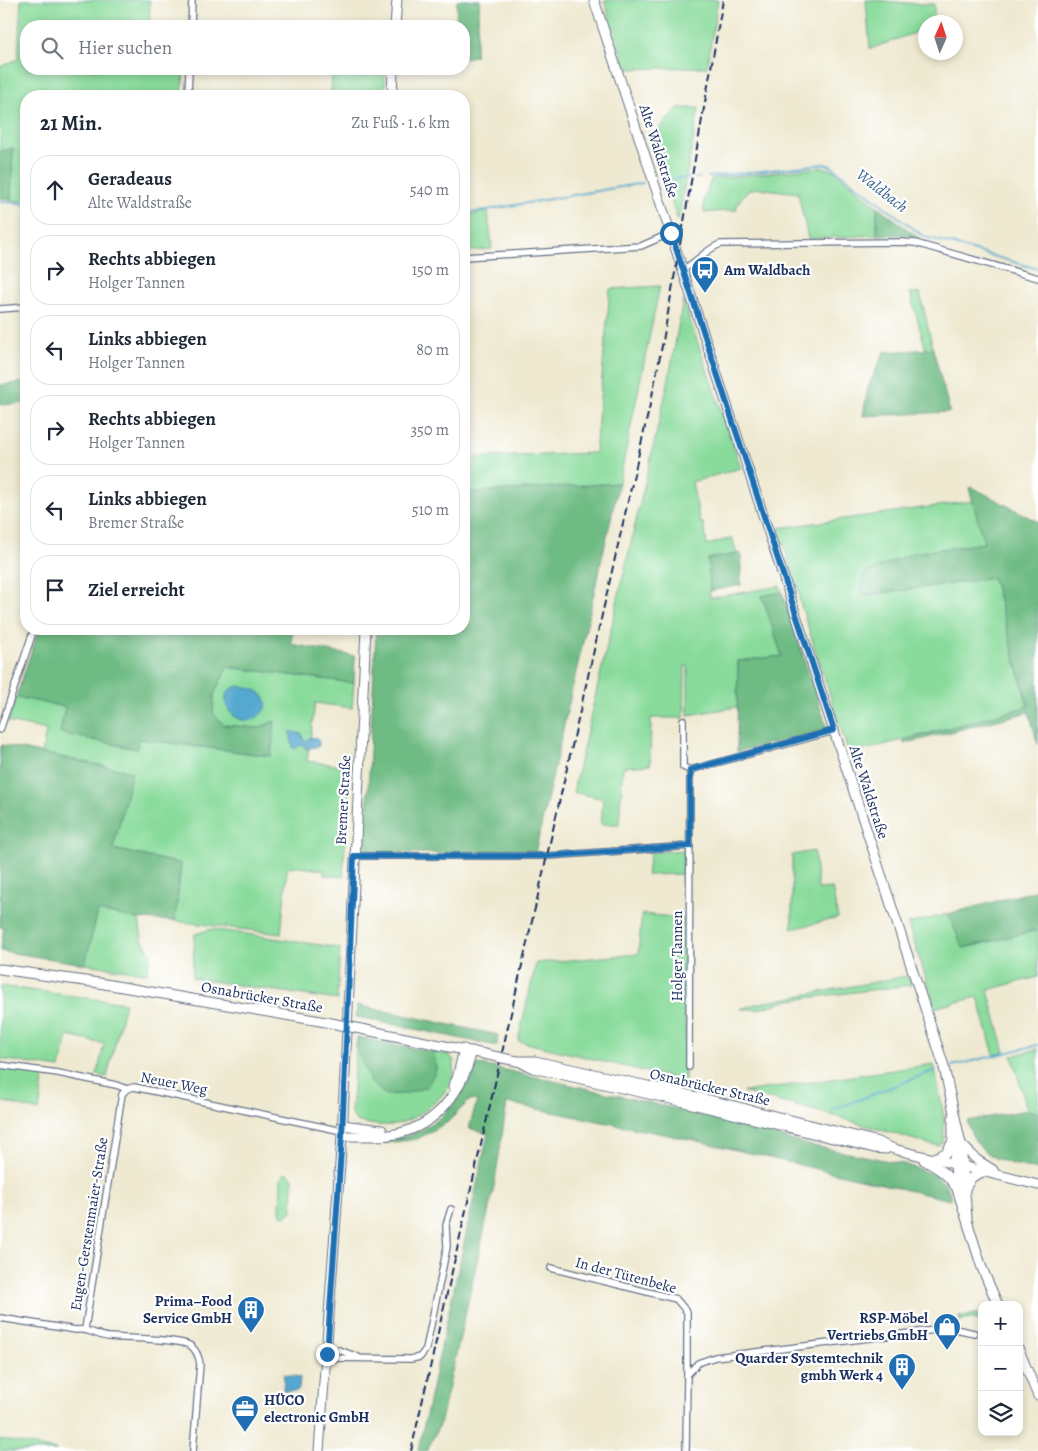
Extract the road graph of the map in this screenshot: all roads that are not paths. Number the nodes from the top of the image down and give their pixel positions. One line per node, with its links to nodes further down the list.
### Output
1 (192, 0): 4 (street)
2 (397, 0): 5 (main road)
3 (594, 0): 10 (main road, Alte Waldstraße)
4 (191, 20)
5 (396, 20)
6 (189, 75): 8 (street)
7 (394, 75): 9 (main road)
8 (188, 90)
9 (392, 90)
10 (671, 233): 11 (street); 12 (main road, Alte Waldstraße)
11 (470, 257)
12 (683, 269): 13 (street); 20 (main road, Alte Waldstraße)
13 (1038, 278)
14 (20, 307): 15 (street)
15 (0, 309)
16 (32, 635): 19 (street)
17 (366, 635): 23 (main road, Bremer Straße)
18 (683, 720): 21 (street, Holger Tannen)
19 (0, 730)
20 (834, 730): 21 (street); 30 (main road, Alte Waldstraße)
21 (690, 770): 22 (street, Holger Tannen)
22 (690, 846): 23 (street); 27 (street, Holger Tannen)
23 (354, 856): 29 (main road, Bremer Straße)
24 (0, 969): 25 (main road, Osnabrücker Straße, bridge)
25 (468, 1050): 29 (main road); 31 (main road, Osnabrücker Straße, bridge)
26 (0, 1065): 28 (street, Neuer Weg)
27 (689, 1067)
28 (127, 1089): 29 (street, Neuer Weg); 42 (street, Eugen-Gerstenmaier-Straße)
29 (342, 1131): 44 (main road, Bremer Straße)
30 (957, 1142): 32 (main road); 33 (main road, Alte Waldstraße); 35 (main road)
31 (915, 1154): 32 (main road, Osnabrücker Straße); 37 (main road)
32 (932, 1159): 33 (main road, Osnabrücker Straße)
33 (959, 1165): 34 (main road, Osnabrücker Straße); 37 (main road, Alte Waldstraße)
34 (985, 1172): 35 (main road, Osnabrücker Straße); 37 (main road)
35 (1002, 1176): 36 (main road, Osnabrücker Straße)
36 (1038, 1185)
37 (961, 1188): 40 (main road, Alte Waldstraße)
38 (451, 1208): 44 (street)
39 (551, 1268): 46 (street, In der Tütenbeke)
40 (996, 1301)
41 (0, 1318): 42 (street)
42 (85, 1329): 48 (street, Eugen-Gerstenmaier-Straße)
43 (974, 1333): 46 (street)
44 (327, 1354): 49 (main road, Bremer Straße)
45 (1023, 1360): 47 (main road)
46 (687, 1375): 50 (street, In der Tütenbeke)
47 (1038, 1396)
48 (193, 1451)
49 (319, 1451)
50 (686, 1451)

